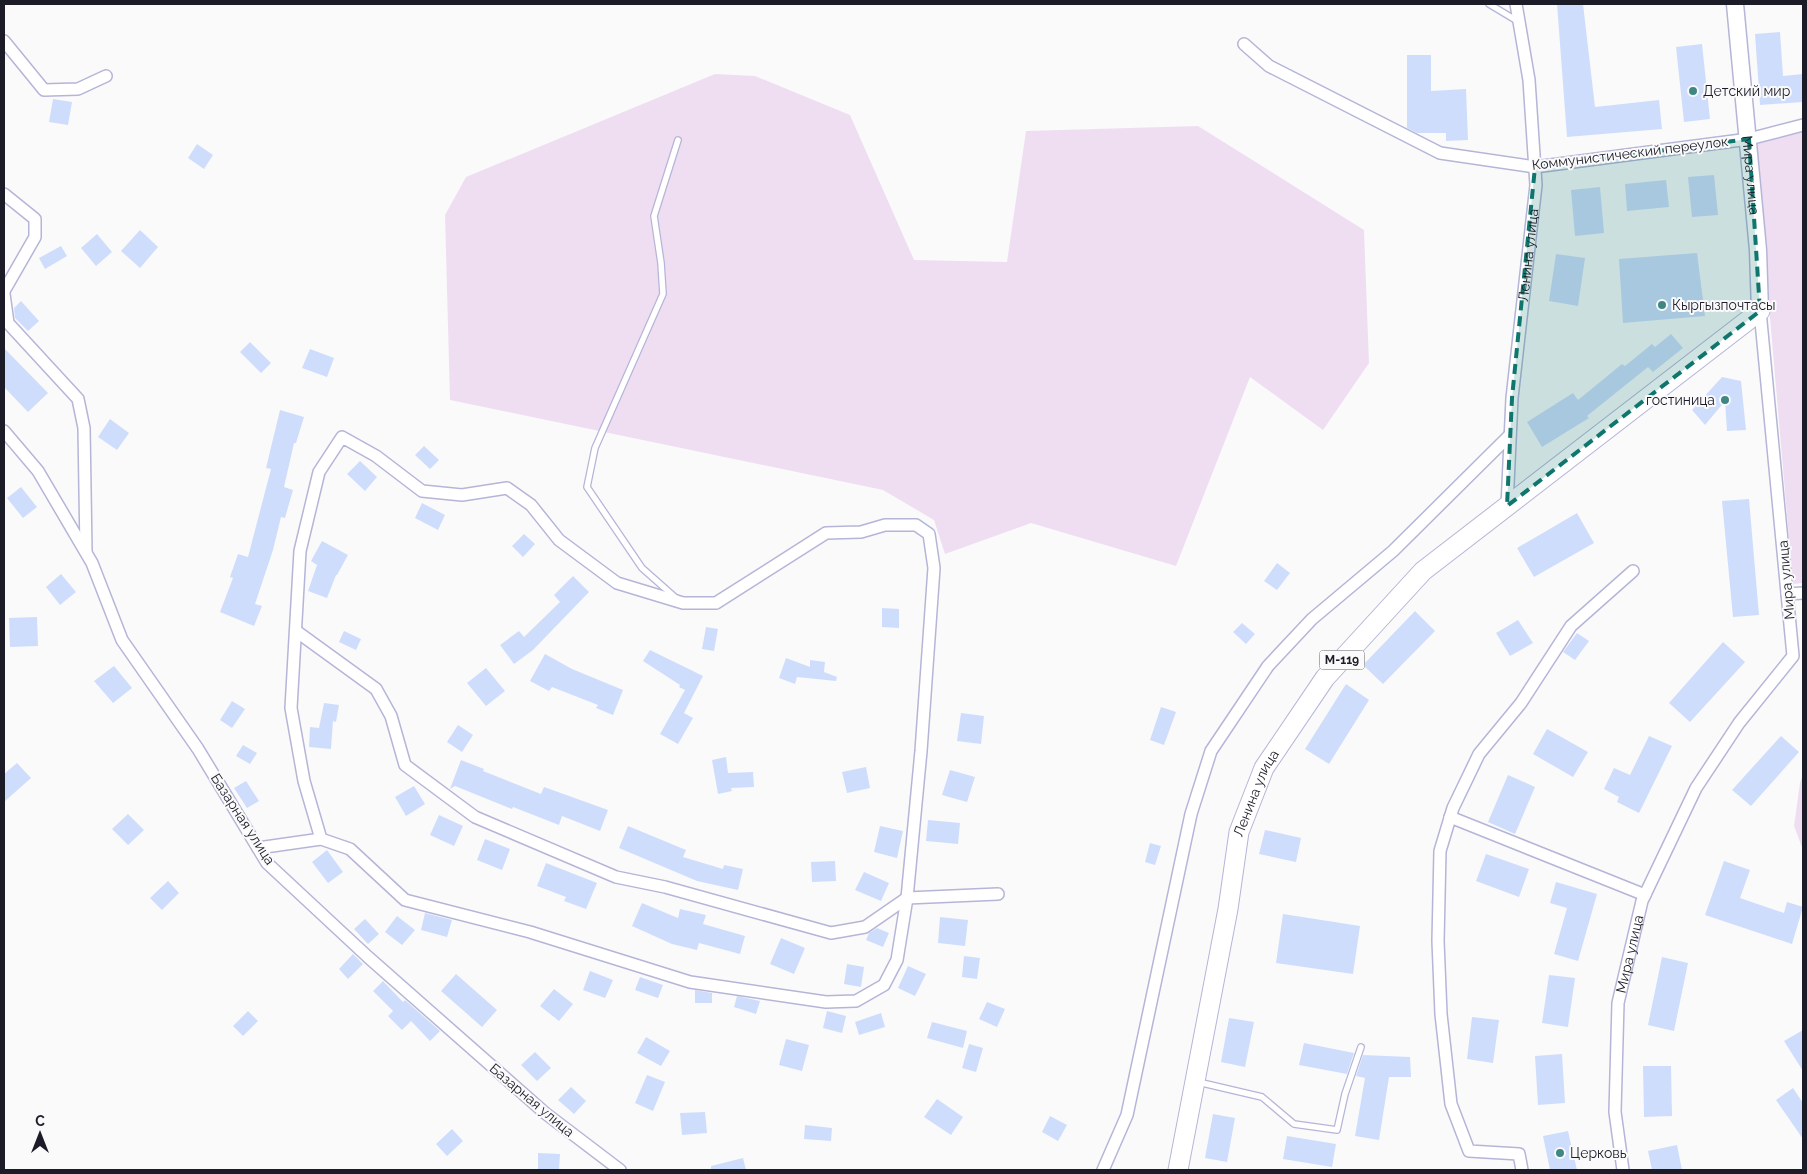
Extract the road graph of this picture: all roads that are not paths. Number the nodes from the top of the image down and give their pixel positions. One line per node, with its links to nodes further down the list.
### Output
1 (1489, 4): 4 (lane)
2 (1516, 4): 4 (street, Ленина улица)
3 (1735, 4): 9 (street, Мира улица)
4 (1519, 22): 11 (street, Ленина улица)
5 (4, 42): 7 (street)
6 (1244, 44): 11 (street, Коммунистический переулок)
7 (106, 76)
8 (1803, 125): 9 (street, Коммунистический переулок)
9 (1749, 139): 11 (street, Коммунистический переулок); 14 (street, Мира улица)
10 (678, 140): 22 (lane)
11 (1535, 167): 16 (street, Ленина улица)
12 (4, 194): 13 (street)
13 (4, 293): 18 (street)
14 (1760, 310): 17 (main road, Ленина улица / М-119); 21 (street, Мира улица)
15 (4, 431): 18 (street, Базарная улица)
16 (1510, 435): 17 (street, Ленина улица); 33 (street)
17 (1507, 506): 31 (main road, Ленина улица / М-119)
18 (86, 553): 26 (street, Базарная улица)
19 (1633, 571): 24 (street)
20 (1803, 593): 21 (street)
21 (1787, 594): 28 (street, Мира улица)
22 (683, 603): 23 (street); 29 (street)
23 (296, 631): 25 (street); 29 (street)
24 (1450, 817): 28 (street); 35 (street)
25 (321, 839): 26 (street); 29 (street)
26 (258, 848): 32 (street, Базарная улица)
27 (998, 894): 29 (street)
28 (1645, 895): 36 (street, Мира улица)
29 (907, 898)
30 (1361, 1047): 31 (lane)
31 (1195, 1081): 34 (main road, Ленина улица / М-119)
32 (620, 1170)
33 (1102, 1170)
34 (1178, 1170)
35 (1522, 1170)
36 (1623, 1170)

